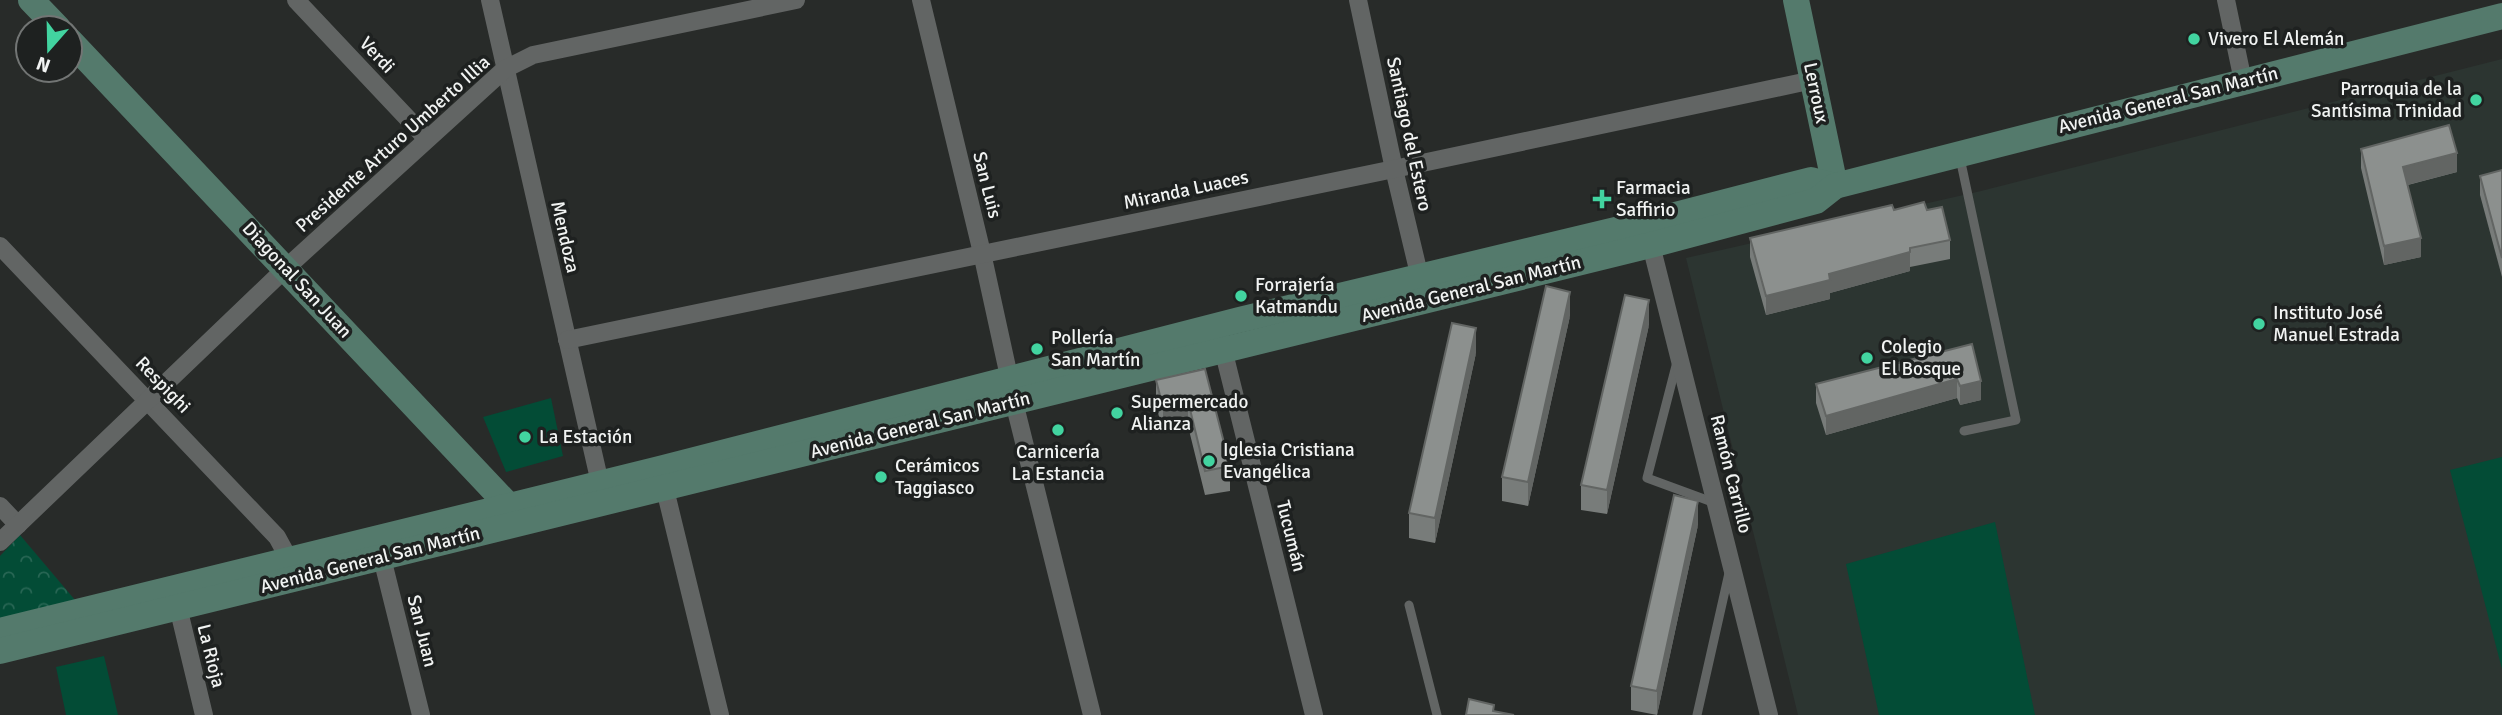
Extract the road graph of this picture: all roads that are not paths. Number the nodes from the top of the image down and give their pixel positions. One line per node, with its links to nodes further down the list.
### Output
1 (31, 0): 9 (main road)
2 (296, 0): 15 (street, Verdi)
3 (490, 0): 12 (street, Mendoza)
4 (796, 0): 12 (street, Presidente Arturo Umberto Illia)
5 (921, 0): 21 (street, San Luis)
6 (1358, 0): 17 (street, Santiago del Estero)
7 (1796, 0): 13 (main road, Lerroux)
8 (2227, 0): 14 (street)
9 (44, 14)
10 (2502, 16): 14 (main road, Avenida General San Martín)
11 (84, 56): 22 (main road, Diagonal San Juan)
12 (505, 69): 15 (street, Presidente Arturo Umberto Illia); 25 (street, Mendoza)
13 (1813, 80): 17 (street, Miranda Luaces); 18 (main road, Lerroux)
14 (2243, 80): 16 (main road, Avenida General San Martín)
15 (427, 139): 22 (street, Presidente Arturo Umberto Illia)
16 (1959, 153): 18 (main road, Avenida General San Martín); 29 (lane)
17 (1394, 169): 21 (street, Miranda Luaces); 23 (street, Santiago del Estero)
18 (1835, 186): 19 (main road, Avenida General San Martín); 23 (main road, Avenida General San Martín)
19 (1651, 245): 24 (main road, Avenida General San Martín); 26 (street, Ramón Carrillo)
20 (0, 246): 28 (street, Respighi)
21 (982, 253): 25 (street, Miranda Luaces); 27 (street, San Luis)
22 (286, 268): 28 (street, Presidente Arturo Umberto Illia); 34 (main road, Diagonal San Juan)
23 (1420, 278): 24 (main road, Avenida General San Martín)
24 (1220, 338): 27 (main road, Avenida General San Martín); 48 (street, Tucumán)
25 (567, 340): 31 (street, Mendoza)
26 (1678, 355): 32 (street, Ramón Carrillo); 32 (lane)
27 (1012, 391): 30 (main road, Avenida General San Martín); 47 (street, San Luis)
28 (149, 401): 35 (street, Presidente Arturo Umberto Illia); 38 (street, Respighi)
29 (1964, 431)
30 (663, 478): 31 (main road, Avenida General San Martín); 34 (main road, Avenida General San Martín); 46 (street)
31 (600, 483): 34 (main road, Avenida General San Martín)
32 (1717, 504): 39 (street, Ramón Carrillo)
33 (0, 506): 35 (street)
34 (513, 513): 37 (main road, Avenida General San Martín); 38 (main road, Avenida General San Martín)
35 (18, 525): 36 (street, Presidente Arturo Umberto Illia)
36 (0, 542)
37 (382, 558): 41 (main road, Avenida General San Martín); 45 (street, San Juan)
38 (289, 559): 42 (main road, Avenida General San Martín)
39 (1731, 562): 50 (lane); 51 (street, Ramón Carrillo)
40 (1409, 605): 49 (lane)
41 (178, 607): 43 (main road, Avenida General San Martín); 44 (street, La Rioja)
42 (0, 631)
43 (0, 651)
44 (204, 715)
45 (421, 715)
46 (720, 715)
47 (1092, 715)
48 (1314, 715)
49 (1437, 715)
50 (1697, 715)
51 (1769, 715)

